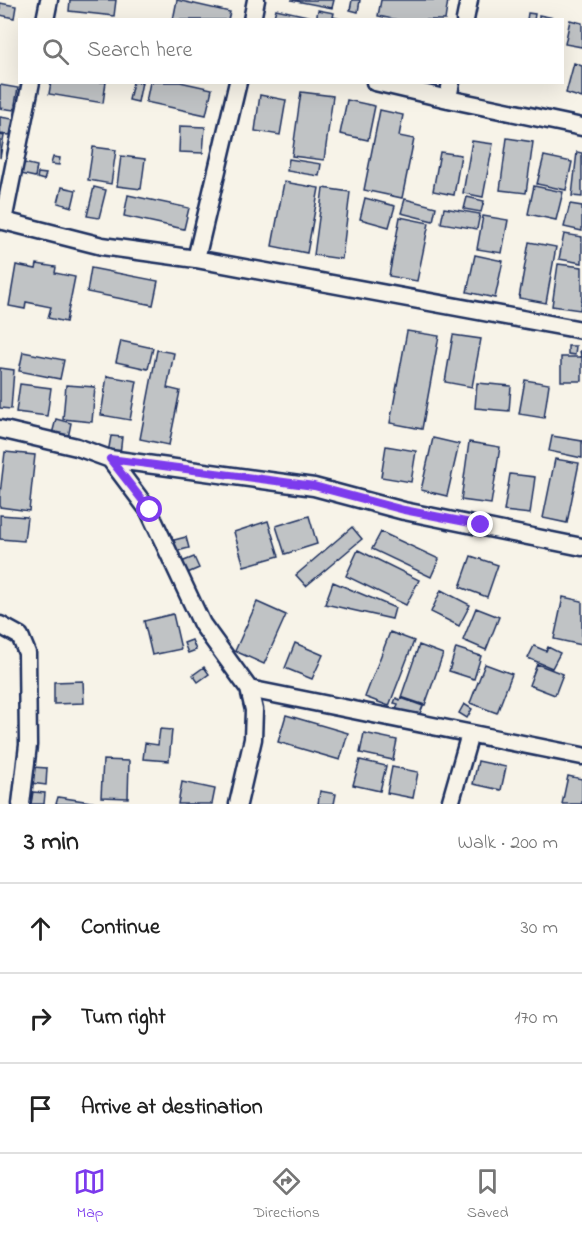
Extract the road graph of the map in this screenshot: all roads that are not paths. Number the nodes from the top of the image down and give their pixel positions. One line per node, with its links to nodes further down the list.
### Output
1 (49, 0): 4 (street)
2 (256, 0): 5 (street)
3 (469, 0): 6 (street)
4 (45, 18)
5 (252, 18)
6 (465, 18)
7 (32, 84): 13 (street)
8 (238, 84): 14 (street)
9 (384, 84): 11 (street)
10 (452, 84): 11 (street)
11 (448, 99): 12 (street)
12 (582, 127)
13 (1, 221): 14 (street)
14 (196, 259): 15 (street)
15 (582, 330)
16 (0, 429): 17 (street)
17 (110, 459): 18 (street); 20 (street)
18 (582, 547)
19 (0, 625): 23 (street)
20 (249, 689): 21 (street); 24 (street)
21 (470, 734): 22 (street); 25 (street)
22 (582, 756)
23 (21, 804)
24 (238, 804)
25 (450, 804)

